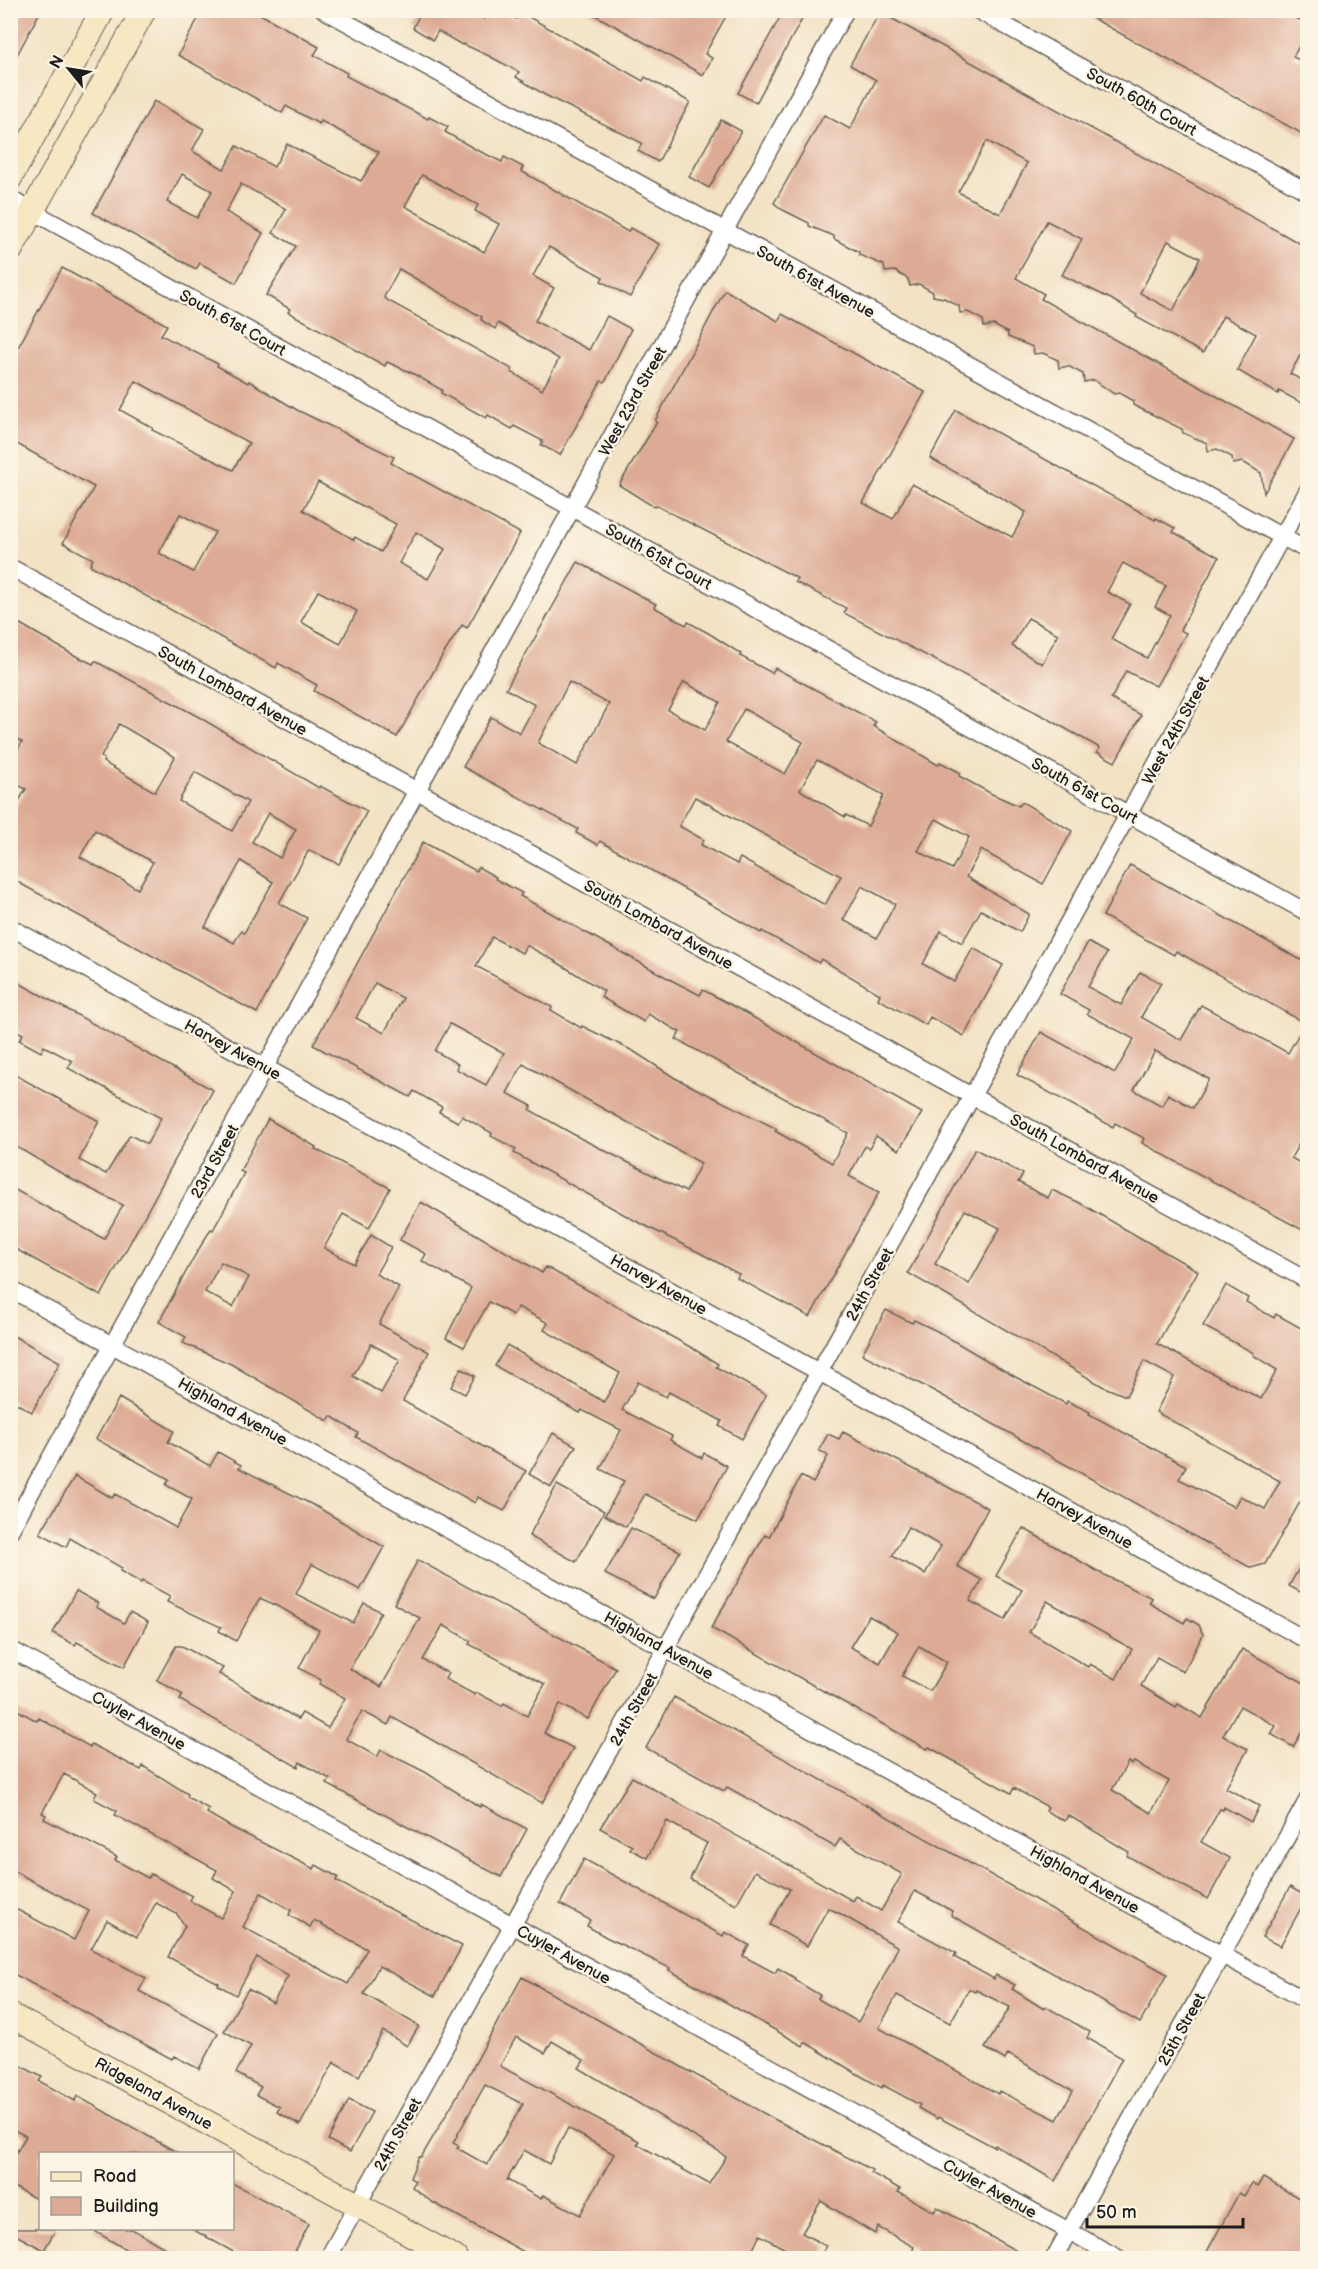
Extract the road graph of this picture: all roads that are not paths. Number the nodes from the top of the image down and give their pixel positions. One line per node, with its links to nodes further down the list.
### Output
1 (103, 10): 6 (street)
2 (144, 10): 9 (street)
3 (324, 10): 10 (street, South 61st Avenue)
4 (846, 10): 10 (street, West 23rd Street)
5 (977, 10): 7 (street, South 60th Court)
6 (10, 178)
7 (1308, 192)
8 (10, 200): 9 (street, South 61st Court)
9 (32, 211): 11 (street); 13 (street, South 61st Court)
10 (725, 231): 13 (street, West 23rd Street); 14 (street, South 61st Avenue)
11 (10, 251)
12 (1308, 490): 14 (street, West 24th Street)
13 (573, 509): 17 (street, West 23rd Street); 18 (street, South 61st Court)
14 (1281, 537): 15 (street, South 61st Avenue); 18 (street, West 24th Street)
15 (1308, 551)
16 (10, 567): 17 (street, South Lombard Avenue)
17 (418, 792): 21 (street, 23rd Street); 22 (street, South Lombard Avenue)
18 (1128, 814): 19 (street, South 61st Court); 22 (street, West 24th Street)
19 (1308, 913)
20 (10, 927): 21 (street, Harvey Avenue)
21 (266, 1068): 25 (street, 23rd Street); 26 (street, Harvey Avenue)
22 (973, 1097): 23 (street, South Lombard Avenue); 26 (street, 24th Street)
23 (1308, 1281)
24 (10, 1289): 25 (street, Highland Avenue)
25 (113, 1345): 27 (street, 23rd Street); 30 (street, Highland Avenue)
26 (820, 1372): 28 (street, Harvey Avenue); 30 (street, 24th Street)
27 (10, 1531)
28 (1308, 1641)
29 (10, 1649): 32 (street, Cuyler Avenue)
30 (666, 1649): 32 (street, 24th Street); 33 (street, Highland Avenue)
31 (1308, 1799): 33 (street, 25th Street)
32 (513, 1925): 36 (street, 24th Street); 37 (street, Cuyler Avenue)
33 (1222, 1954): 34 (street, Highland Avenue); 37 (street, 25th Street)
34 (1308, 2001)
35 (10, 2015): 36 (street, Ridgeland Avenue)
36 (357, 2205): 38 (street, 24th Street); 39 (street, Ridgeland Avenue)
37 (1069, 2231): 40 (street, 25th Street); 41 (street, Cuyler Avenue)
38 (328, 2259)
39 (455, 2259)
40 (1054, 2259)
41 (1118, 2259)

